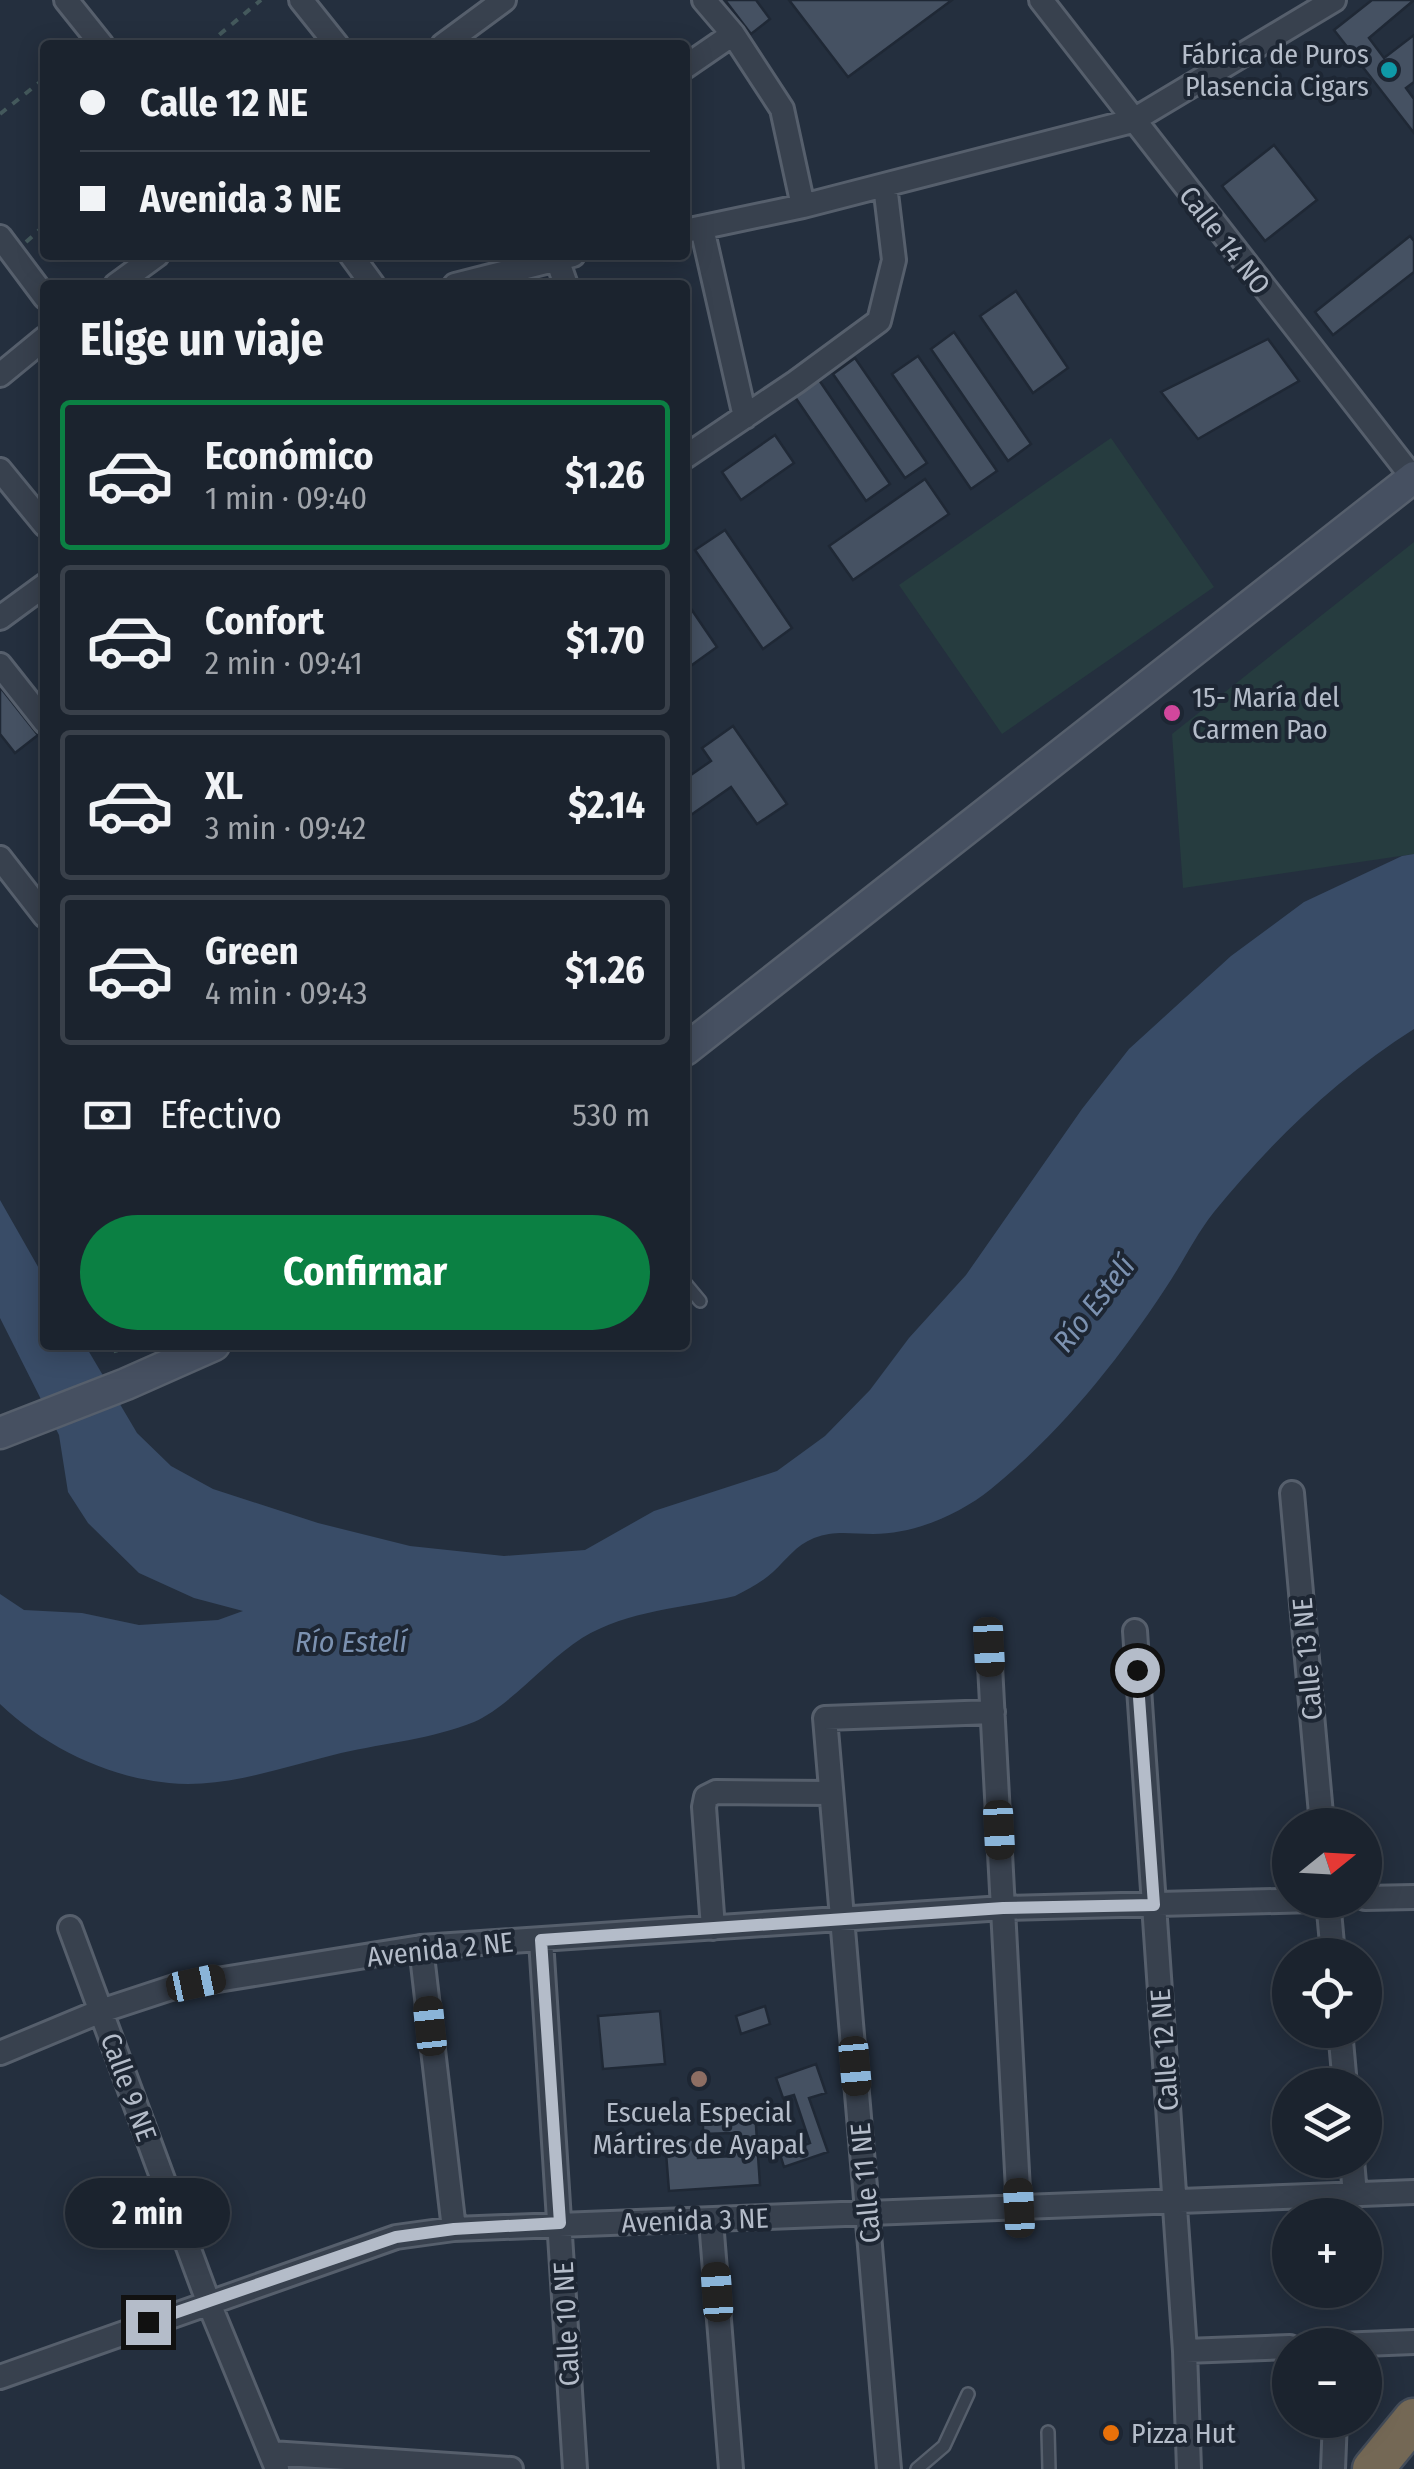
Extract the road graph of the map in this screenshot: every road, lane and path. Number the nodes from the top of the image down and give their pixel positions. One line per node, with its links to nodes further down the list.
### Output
1 (66, 0): 9 (street)
2 (261, 0): 10 (path)
3 (301, 0): 11 (street)
4 (504, 0): 12 (street)
5 (704, 0): 8 (street)
6 (1334, 0): 16 (street)
7 (1051, 4): 16 (street, Calle 14 NO)
8 (732, 34): 13 (street); 18 (street)
9 (98, 40)
10 (212, 40)
11 (333, 40)
12 (450, 40)
13 (690, 63)
14 (40, 82): 15 (path)
15 (0, 114)
16 (1132, 121): 17 (street); 31 (street, Calle 14 NO)
17 (885, 185): 18 (street); 28 (street)
18 (803, 206): 19 (street)
19 (693, 230): 28 (street)
20 (0, 237): 25 (street)
21 (151, 260): 23 (street)
22 (553, 260): 24 (street)
23 (123, 280)
24 (475, 280)
25 (40, 291)
26 (40, 342): 27 (street)
27 (0, 376)
28 (744, 417): 29 (street)
29 (690, 454)
30 (0, 470): 32 (street)
31 (1413, 478): 39 (street)
32 (40, 519)
33 (40, 588): 34 (street)
34 (0, 618)
35 (0, 665): 36 (street)
36 (40, 716)
37 (0, 858): 38 (street)
38 (40, 910)
39 (690, 1046)
40 (690, 1289): 41 (lane)
41 (700, 1301)
42 (203, 1350): 43 (street)
43 (0, 1434)
44 (1292, 1492): 49 (street, Calle 13 NE)
45 (1135, 1631): 53 (street, Calle 12 NE)
46 (989, 1647): 47 (street)
47 (993, 1712): 48 (street, Calle 11 NE); 54 (street)
48 (831, 1792): 55 (street, Calle 11 NE); 57 (street)
49 (1320, 1808)
50 (1414, 1897): 51 (street)
51 (1382, 1898)
52 (1272, 1901): 53 (street, Avenida 2 NE)
53 (1154, 1905): 54 (street, Avenida 2 NE); 65 (street, Calle 12 NE)
54 (1003, 1908): 55 (street, Avenida 2 NE); 66 (street)
55 (842, 1919): 57 (street, Avenida 2 NE); 67 (street, Calle 11 NE)
56 (70, 1928): 60 (street, Calle 9 NE)
57 (713, 1928): 58 (street, Avenida 2 NE)
58 (541, 1940): 59 (street, Avenida 2 NE); 69 (street, Calle 10 NE)
59 (421, 1947): 60 (street, Avenida 2 NE); 70 (street)
60 (101, 2011): 61 (street, Avenida 2 NE); 71 (street, Calle 9 NE)
61 (0, 2054)
62 (1354, 2178): 64 (street)
63 (1414, 2192): 64 (street, Avenida 3 NE)
64 (1355, 2195): 65 (street, Avenida 3 NE)
65 (1174, 2204): 66 (street, Avenida 3 NE); 75 (street, Calle 12 NE)
66 (1019, 2208): 67 (street, Avenida 3 NE)
67 (867, 2213): 68 (street, Avenida 3 NE); 85 (street, Calle 11 NE)
68 (711, 2222): 69 (street, Avenida 3 NE); 84 (street)
69 (560, 2223): 70 (street, Avenida 3 NE); 83 (street, Calle 10 NE)
70 (454, 2229): 71 (street, Avenida 3 NE)
71 (208, 2301): 76 (street, Avenida 3 NE); 81 (street, Calle 9 NE)
72 (1414, 2342): 73 (street)
73 (1382, 2343)
74 (1272, 2348): 75 (street)
75 (1184, 2351): 88 (street, Calle 12 NE)
76 (0, 2376)
77 (968, 2394): 86 (lane)
78 (1414, 2418): 90 (highway)
79 (1048, 2432): 87 (lane)
80 (1335, 2438): 89 (street)
81 (274, 2461): 82 (street)
82 (511, 2469)
83 (575, 2469)
84 (731, 2469)
85 (889, 2469)
86 (917, 2469)
87 (1049, 2469)
88 (1188, 2469)
89 (1334, 2469)
90 (1374, 2469)

